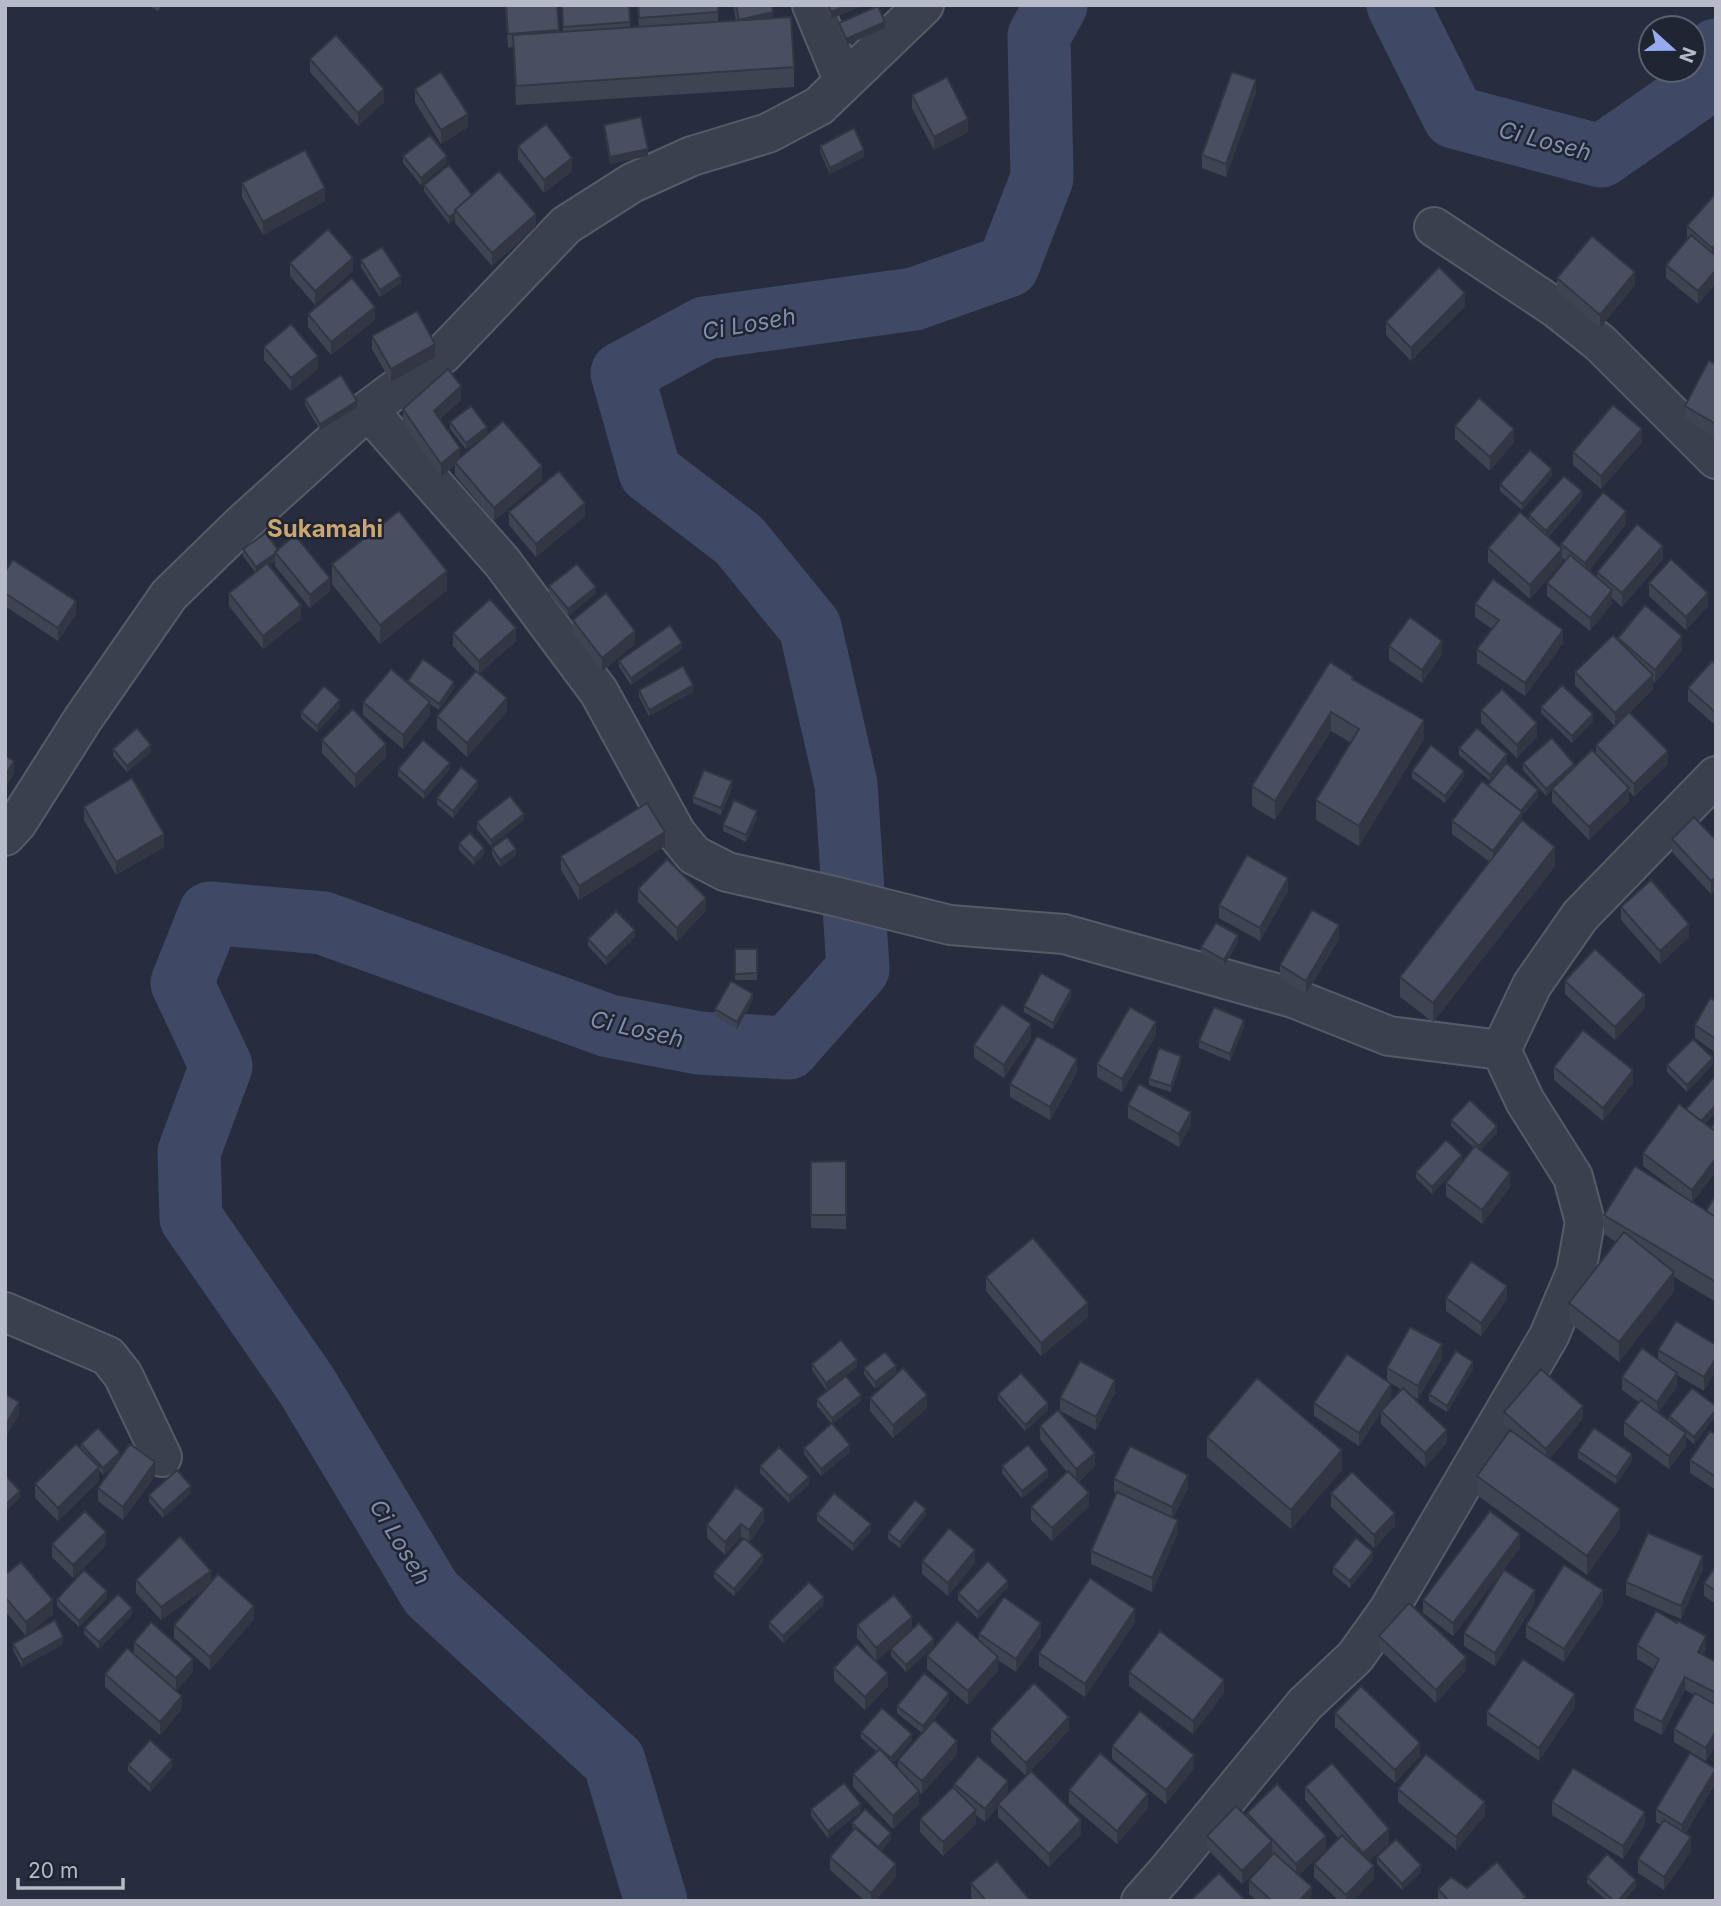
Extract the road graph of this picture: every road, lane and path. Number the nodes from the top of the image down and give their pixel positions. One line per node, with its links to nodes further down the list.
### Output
1 (812, 5): 3 (street)
2 (924, 5): 3 (street)
3 (844, 82): 5 (street)
4 (1434, 227): 6 (street)
5 (368, 410): 8 (street); 9 (street)
6 (1716, 459)
7 (1716, 776): 9 (street)
8 (5, 836)
9 (1501, 1050): 12 (street)
10 (5, 1312): 11 (street)
11 (162, 1457)
12 (1141, 1901)

